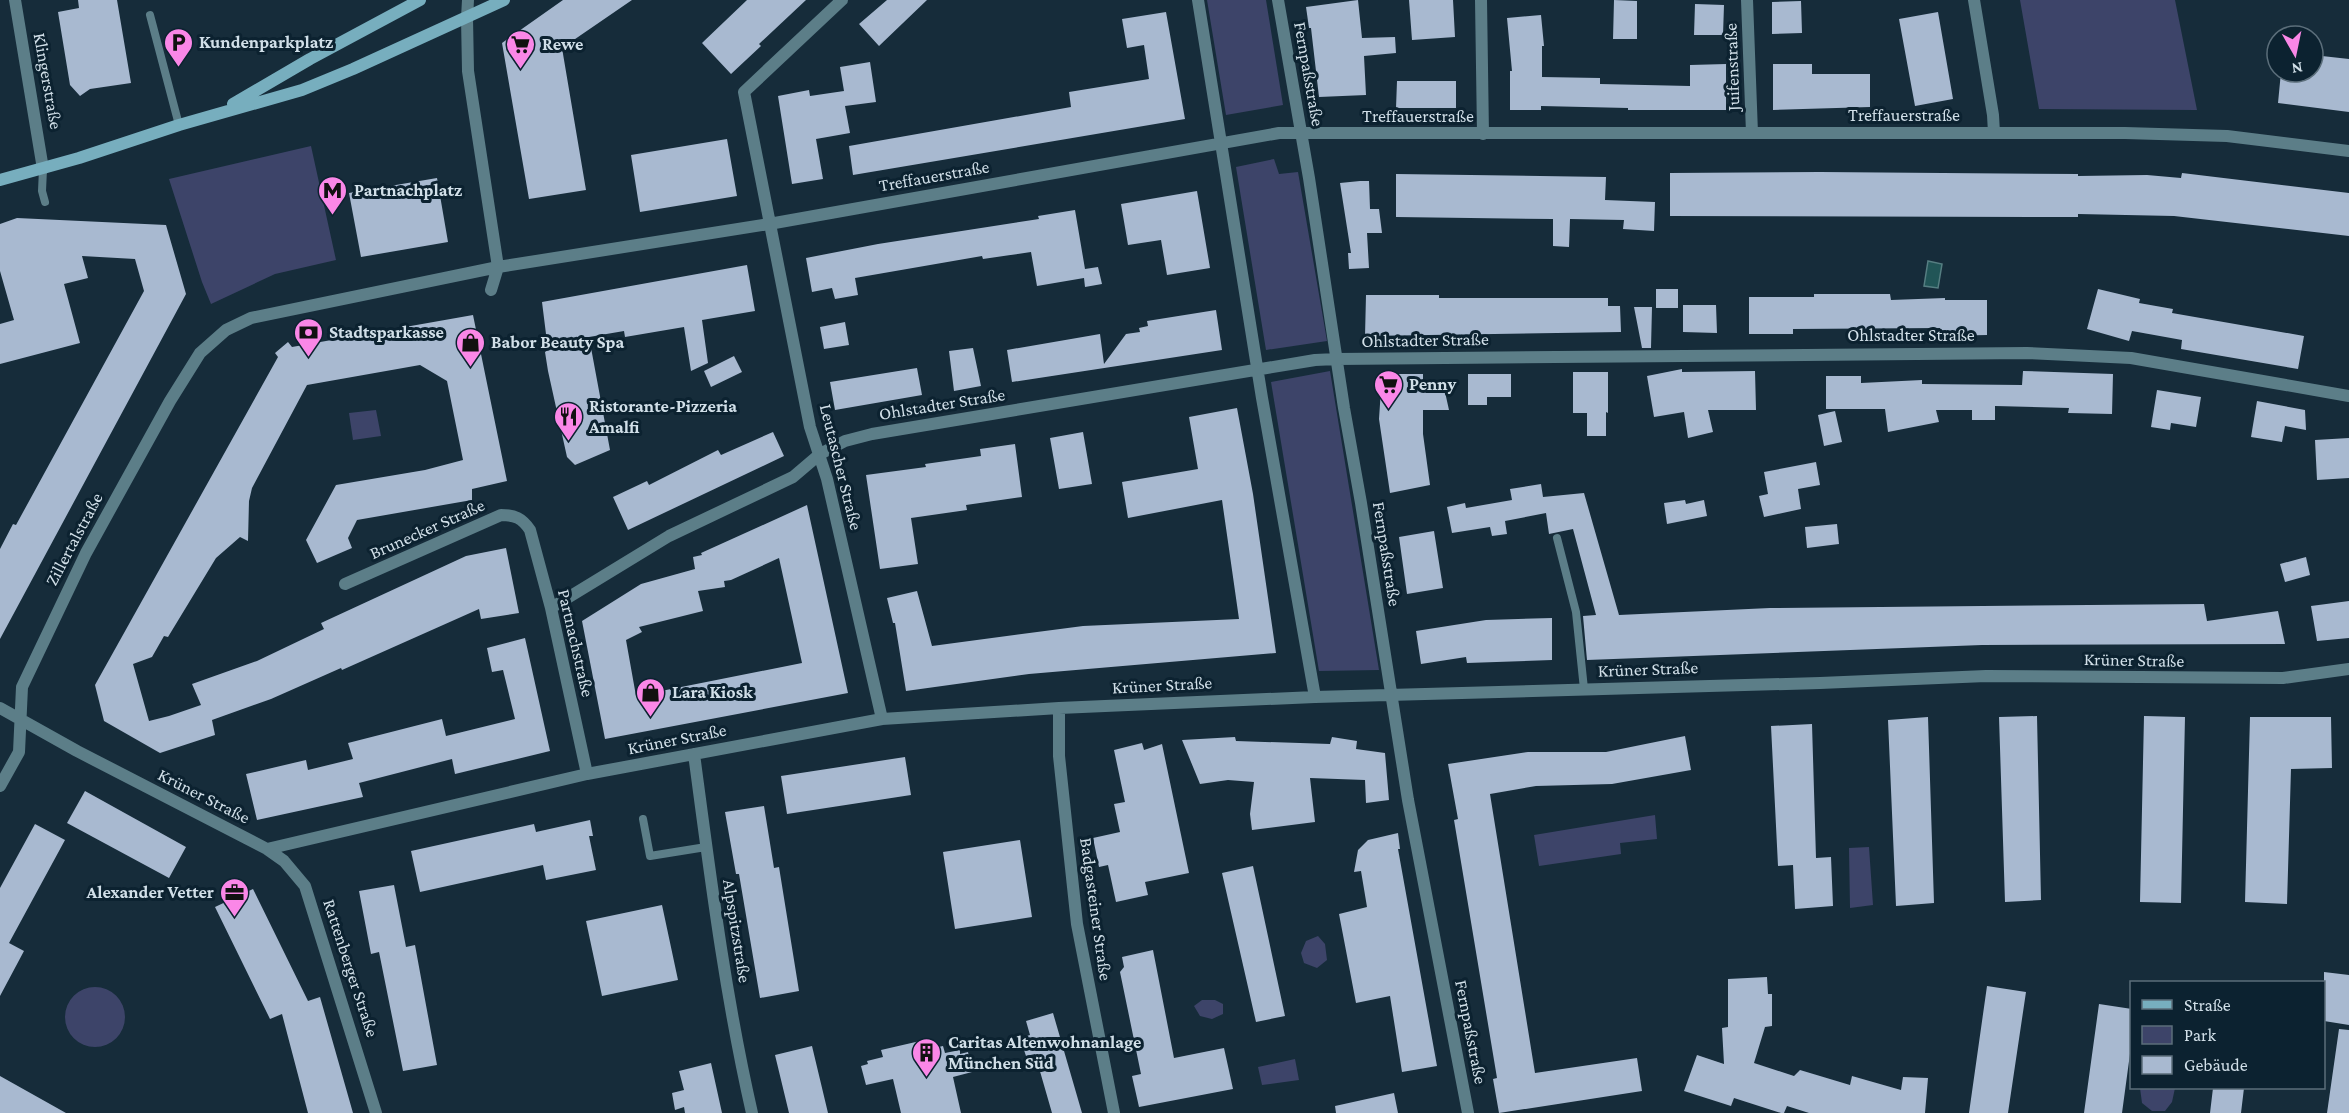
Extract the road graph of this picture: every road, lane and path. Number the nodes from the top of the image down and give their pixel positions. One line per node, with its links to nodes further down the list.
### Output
1 (15, 0): 21 (street, Klingerstraße)
2 (420, 0): 13 (main road)
3 (468, 0): 12 (street)
4 (504, 0): 12 (main road)
5 (842, 0): 24 (street, Leutascher Straße)
6 (1198, 0): 19 (street)
7 (1278, 0): 15 (street, Fernpaßstraße)
8 (1481, 0): 17 (street)
9 (1747, 0): 18 (street, Juifenstraße)
10 (1974, 0): 16 (street)
11 (150, 15): 14 (lane)
12 (467, 18): 13 (main road); 25 (street)
13 (217, 114): 14 (main road)
14 (179, 125): 21 (main road)
15 (1301, 132): 17 (street, Treffauerstraße); 19 (street, Treffauerstraße); 27 (street, Fernpaßstraße)
16 (1994, 133): 18 (street, Treffauerstraße); 20 (street, Treffauerstraße)
17 (1484, 134): 18 (street, Treffauerstraße)
18 (1752, 134)
19 (1221, 143): 24 (street, Treffauerstraße); 28 (street)
20 (2349, 151)
21 (43, 169): 22 (main road); 23 (lane)
22 (0, 180)
23 (45, 202)
24 (769, 224): 25 (street, Treffauerstraße); 30 (street, Leutascher Straße)
25 (498, 267): 26 (street); 41 (street, Zillertalstraße)
26 (491, 290)
27 (1337, 359): 28 (street, Ohlstadter Straße); 29 (street, Ohlstadter Straße); 37 (street, Fernpaßstraße)
28 (1259, 370): 30 (street, Ohlstadter Straße); 38 (street)
29 (2349, 396)
30 (820, 454): 34 (street, Ohlstadter Straße); 42 (street, Leutascher Straße)
31 (524, 521): 33 (street, Brunecker Straße); 34 (street, Partnachstraße)
32 (1557, 538): 36 (lane)
33 (345, 584)
34 (551, 608): 44 (street, Partnachstraße)
35 (2349, 669): 36 (street, Krüner Straße)
36 (1584, 689): 37 (street, Krüner Straße)
37 (1390, 695): 38 (street, Krüner Straße); 52 (street, Fernpaßstraße)
38 (1315, 697): 40 (street, Krüner Straße)
39 (0, 708): 41 (street, Krüner Straße)
40 (1059, 708): 42 (street, Krüner Straße); 51 (street, Badgasteiner Straße)
41 (21, 719): 45 (street, Zillertalstraße); 48 (street, Krüner Straße)
42 (882, 719): 43 (street, Krüner Straße)
43 (694, 754): 44 (street, Krüner Straße); 47 (street, Alpspitzstraße)
44 (586, 774): 48 (street, Krüner Straße)
45 (0, 786)
46 (643, 819): 47 (lane)
47 (706, 847): 50 (street, Alpspitzstraße)
48 (267, 849): 49 (street, Rattenberger Straße)
49 (376, 1113)
50 (752, 1113)
51 (1114, 1113)
52 (1468, 1113)

